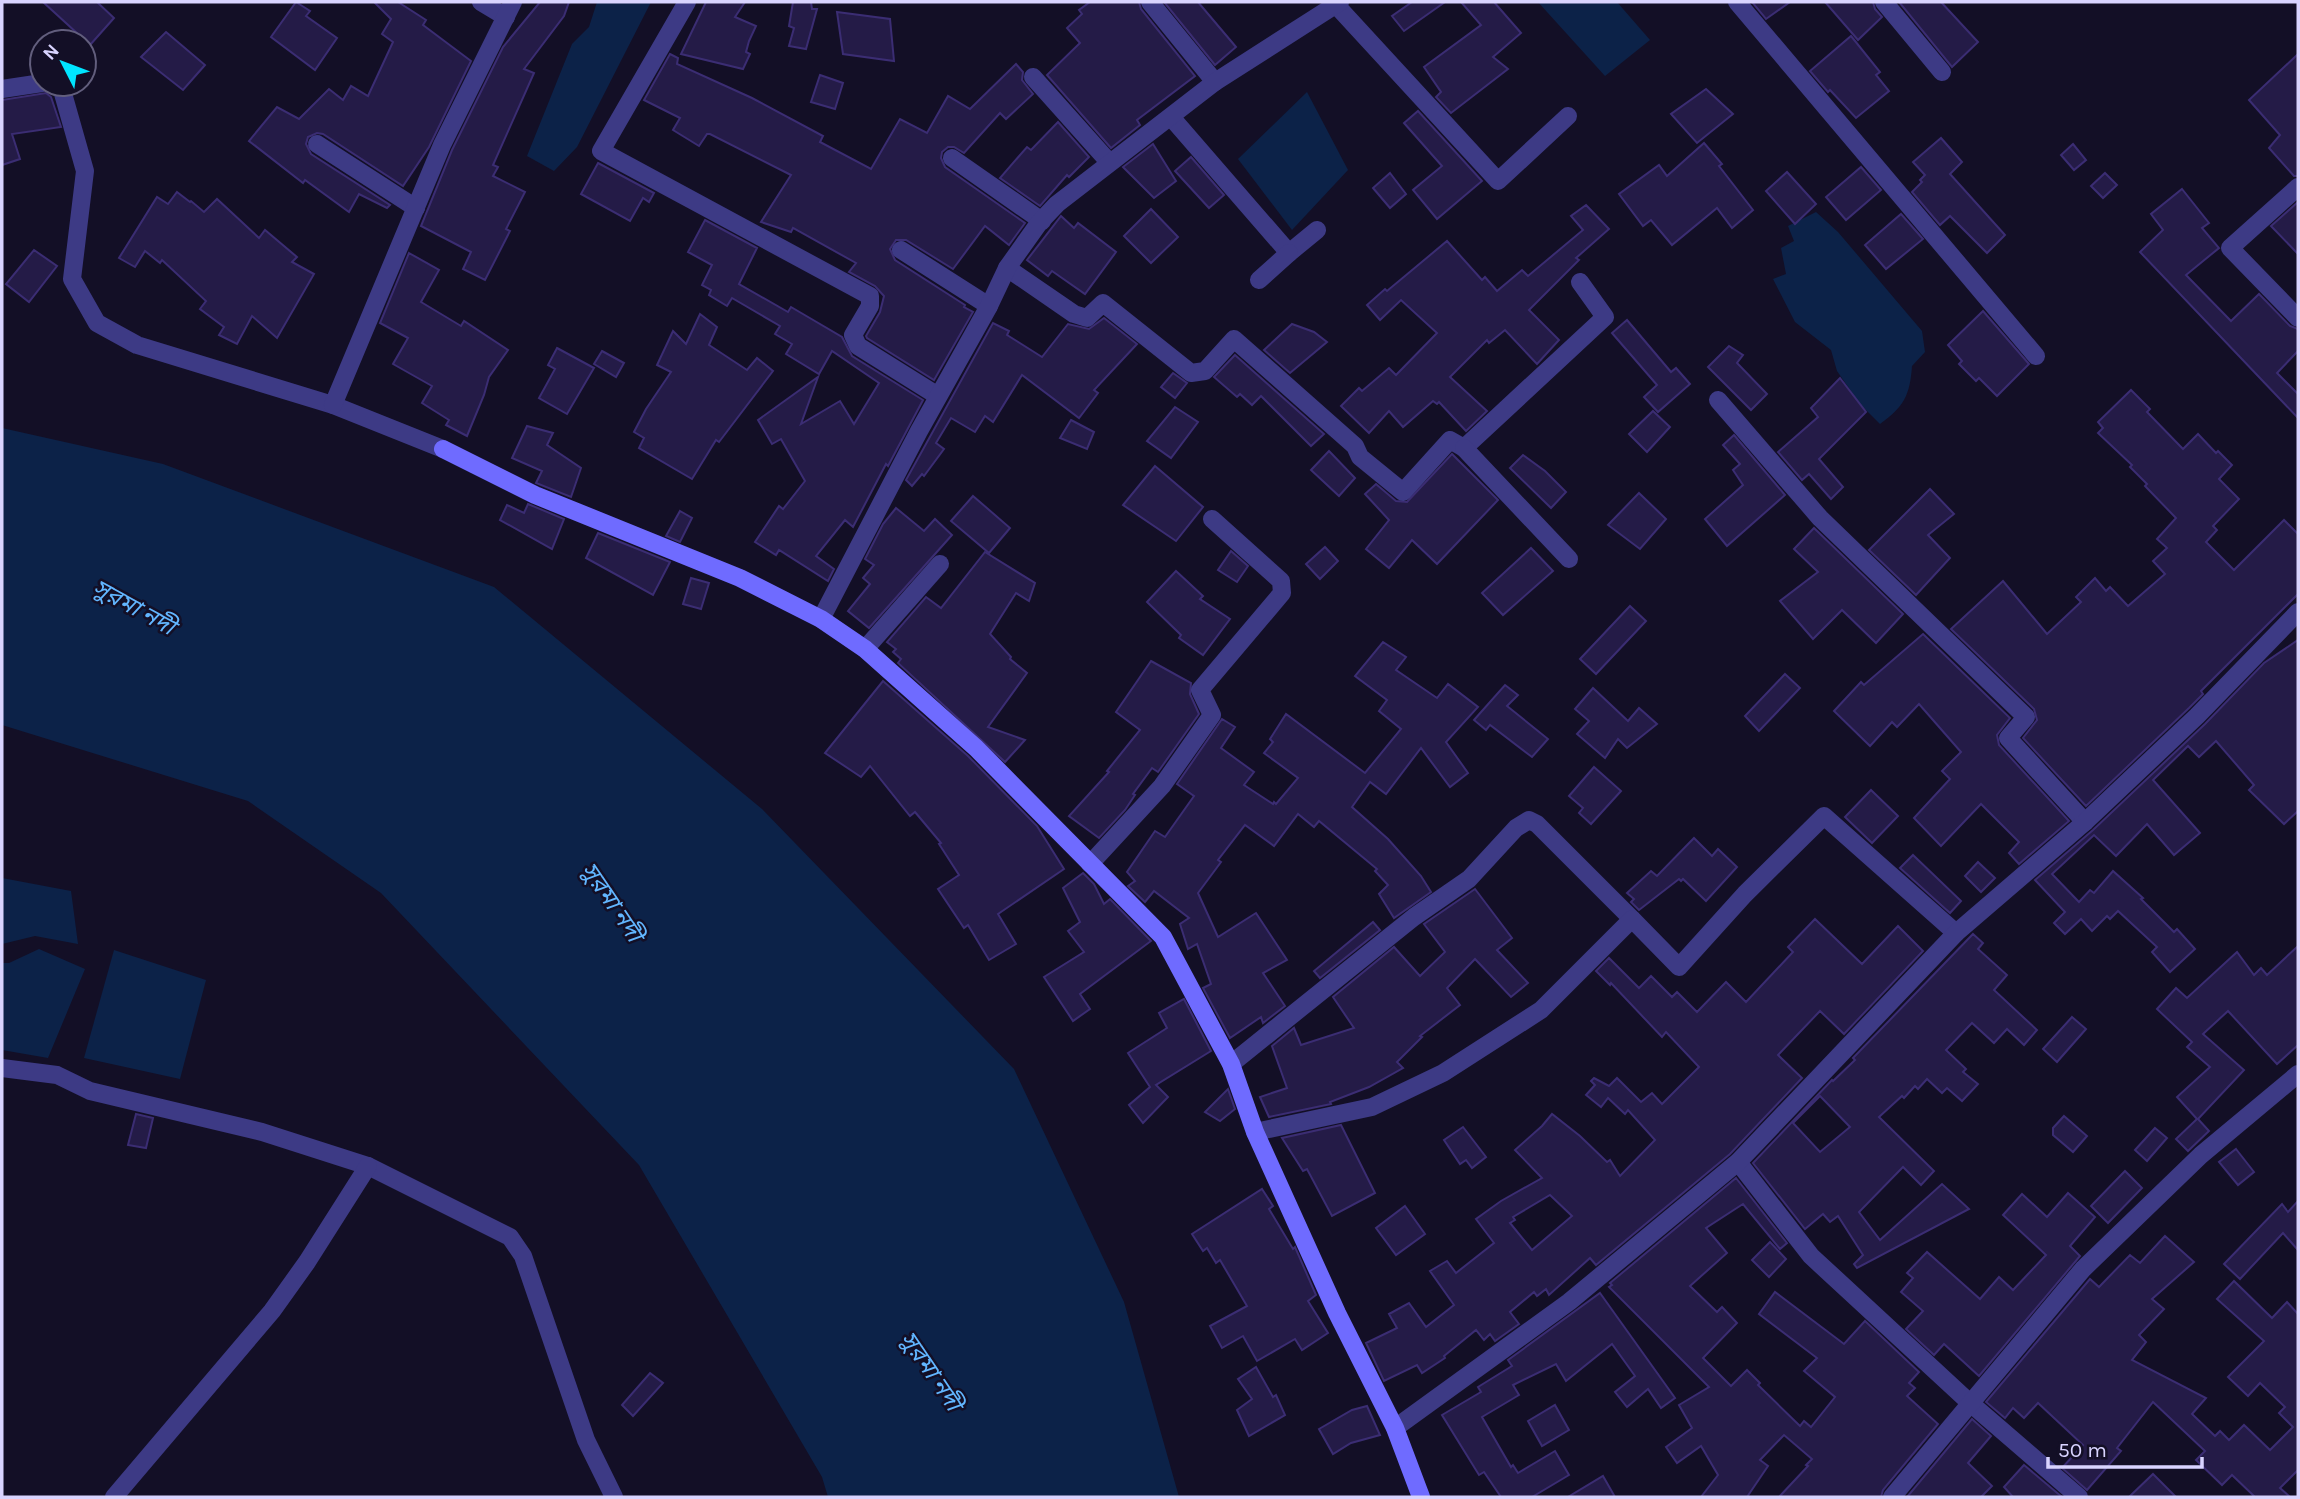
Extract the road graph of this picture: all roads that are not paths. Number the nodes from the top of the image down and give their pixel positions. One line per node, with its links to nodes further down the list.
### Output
1 (481, 2): 7 (street)
2 (687, 2): 31 (street)
3 (1150, 2): 10 (street)
4 (1737, 2): 30 (street)
5 (1884, 2): 8 (street)
6 (1338, 3): 10 (street); 14 (street)
7 (510, 9): 20 (street)
8 (1942, 72)
9 (1033, 77): 18 (street)
10 (1215, 82): 15 (street)
11 (28, 85): 12 (street)
12 (2, 89)
13 (64, 98): 33 (street)
14 (1568, 116)
15 (1171, 117): 18 (street); 24 (street)
16 (317, 145): 20 (street)
17 (952, 158): 21 (street)
18 (1109, 162): 21 (street)
19 (2298, 187): 29 (street)
20 (416, 208): 33 (street)
21 (1042, 221): 25 (street)
22 (1317, 230): 24 (street)
23 (901, 250): 28 (street)
24 (1289, 253): 26 (street)
25 (1007, 268): 28 (street); 34 (street)
26 (1259, 280)
27 (1580, 282): 34 (street)
28 (989, 306): 31 (street)
29 (2298, 318)
30 (2036, 356)
31 (938, 396): 39 (street)
32 (1718, 400): 41 (street)
33 (333, 405): 39 (street)
34 (1464, 448): 36 (street)
35 (1212, 519): 42 (street)
36 (1569, 559)
37 (940, 564): 40 (street)
38 (2298, 612): 41 (street)
39 (821, 619): 40 (street)
40 (864, 649): 42 (street)
41 (2085, 822): 44 (street)
42 (1090, 864): 45 (street)
43 (1632, 919): 44 (street); 45 (street); 48 (street)
44 (1956, 933): 49 (street)
45 (1231, 1064): 48 (street)
46 (2, 1068): 50 (street)
47 (2298, 1074): 51 (street)
48 (1255, 1132): 52 (street)
49 (1738, 1161): 51 (street); 52 (street)
50 (368, 1166): 53 (street); 54 (street)
51 (1969, 1402): 56 (street); 57 (street)
52 (1395, 1428): 55 (street)
53 (114, 1497)
54 (614, 1497)
55 (1421, 1497)
56 (1892, 1497)
57 (2079, 1497)

